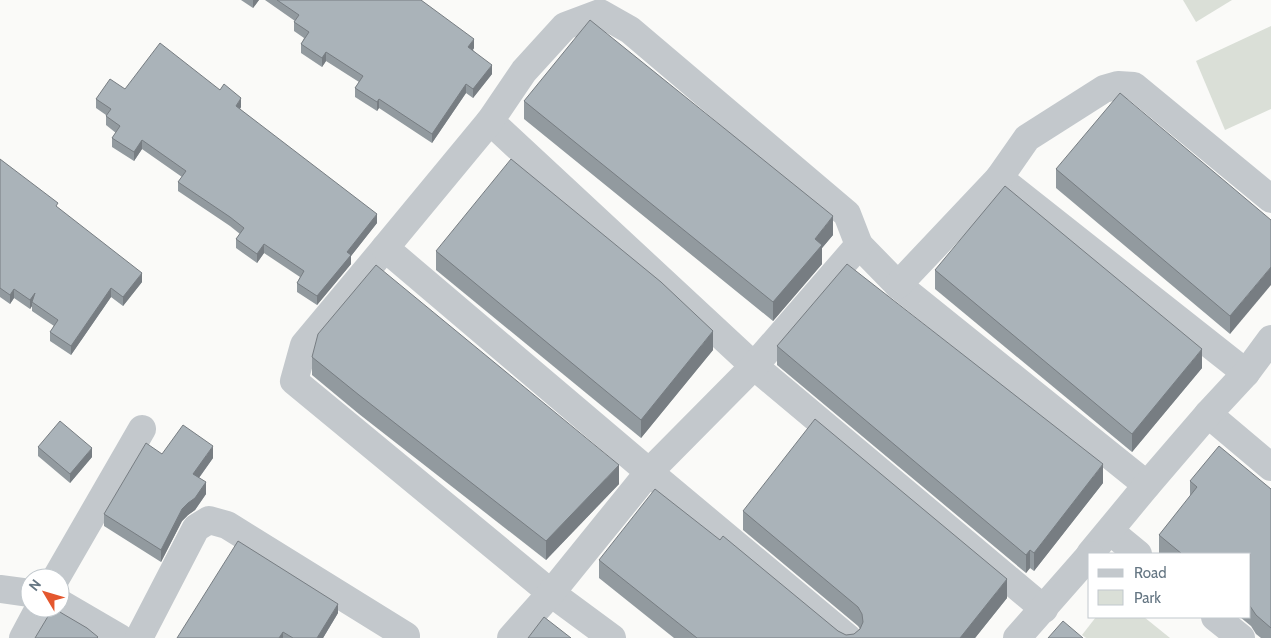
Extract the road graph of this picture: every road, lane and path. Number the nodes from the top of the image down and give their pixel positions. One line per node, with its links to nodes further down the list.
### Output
1 (490, 121): 4 (street); 5 (street); 8 (street)
2 (999, 178): 3 (street); 6 (street); 9 (street)
3 (1271, 199)
4 (859, 245): 6 (street); 8 (street)
5 (385, 248): 13 (street); 22 (street)
6 (898, 285): 14 (street)
7 (1271, 339): 9 (street)
8 (754, 366): 13 (street); 24 (street)
9 (1246, 373): 10 (street)
10 (1208, 414): 12 (street); 14 (street)
11 (142, 430): 19 (street)
12 (1271, 467)
13 (649, 472): 22 (street); 33 (street)
14 (1147, 486): 15 (street)
15 (1110, 531): 16 (street); 17 (street)
16 (1091, 553)
17 (1137, 553)
18 (1088, 556): 24 (street)
19 (62, 568)
20 (0, 589): 21 (street)
21 (20, 592)
22 (551, 593): 31 (street); 32 (street)
23 (70, 609): 29 (street)
24 (1044, 609): 34 (street)
25 (34, 618): 28 (street)
26 (1216, 618): 35 (street)
27 (406, 636): 30 (street)
28 (23, 638)
29 (120, 638)
30 (139, 638)
31 (511, 638)
32 (612, 638)
33 (848, 638)
34 (1017, 638)
35 (1241, 638)

